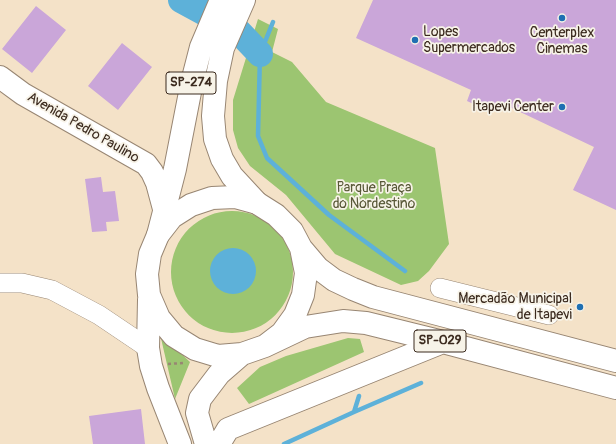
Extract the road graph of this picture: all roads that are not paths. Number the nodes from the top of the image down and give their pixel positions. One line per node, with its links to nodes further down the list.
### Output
1 (221, 0): 5 (main road, SP-274)
2 (244, 0): 4 (main road, SP-274)
3 (0, 77): 5 (main road, Avenida Pedro Paulino)
4 (257, 203): 6 (main road, SP-029); 7 (main road, SP-029)
5 (164, 209): 6 (main road, SP-274)
6 (158, 235): 10 (main road, SP-029)
7 (301, 248): 13 (main road, SP-029); 15 (main road, SP-029)
8 (0, 283): 14 (street)
9 (440, 288): 11 (street)
10 (149, 295): 14 (main road, SP-029); 16 (main road, SP-029)
11 (549, 315)
12 (443, 342): 13 (main road, SP-029); 19 (main road, SP-029); 22 (main road)
13 (265, 346): 16 (main road, SP-029)
14 (148, 348): 20 (main road, SP-029)
15 (583, 352): 17 (street); 18 (main road, SP-029)
16 (242, 354): 21 (main road, SP-029)
17 (616, 354)
18 (616, 361)
19 (616, 388)
20 (180, 444)
21 (206, 444)
22 (219, 444)

